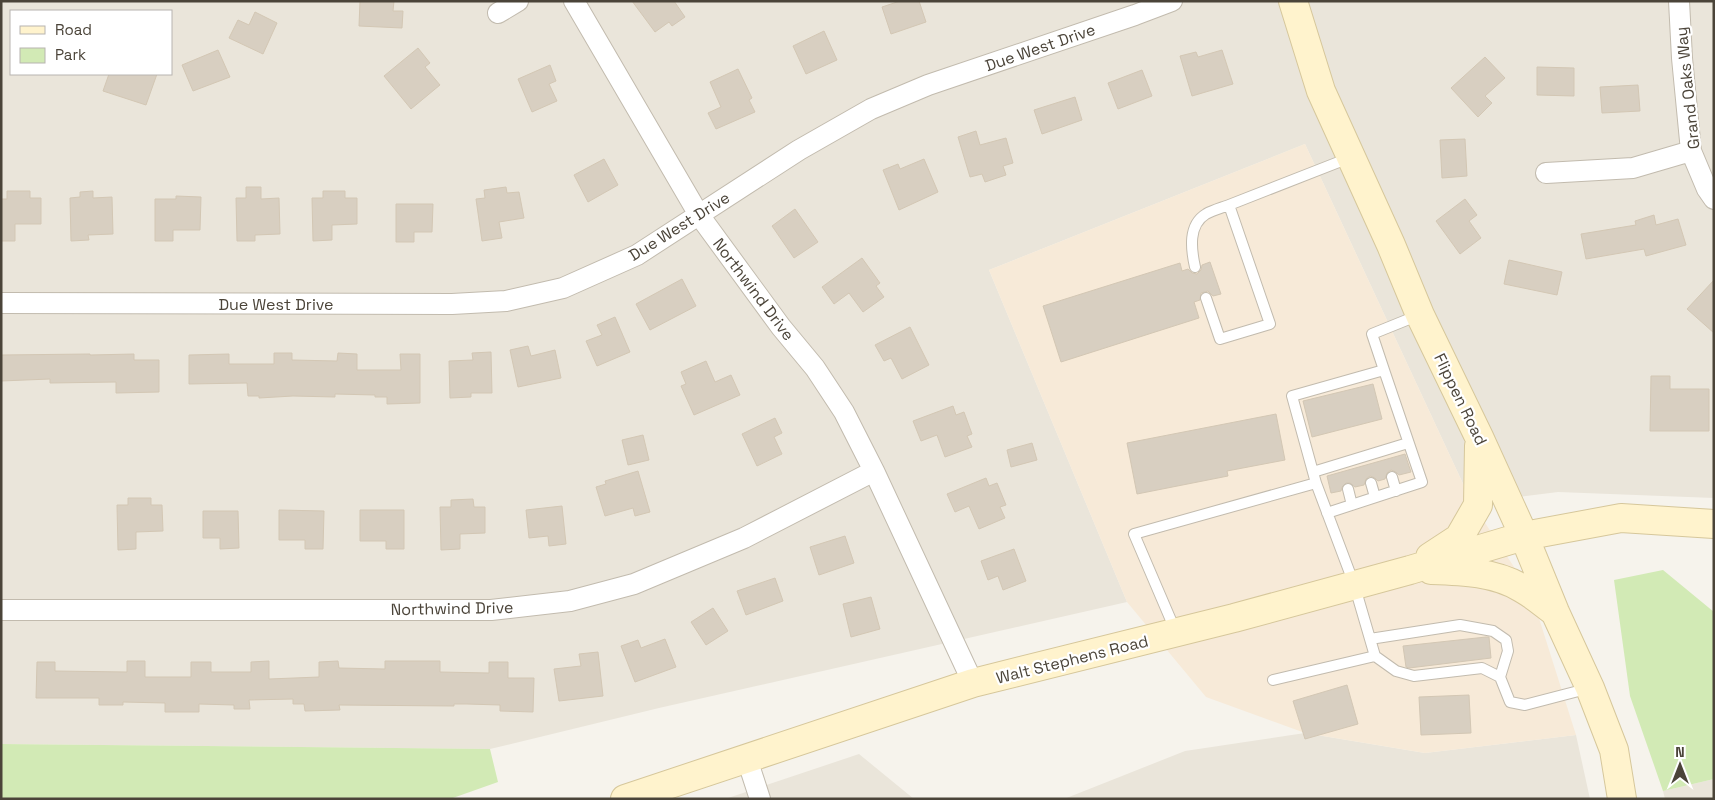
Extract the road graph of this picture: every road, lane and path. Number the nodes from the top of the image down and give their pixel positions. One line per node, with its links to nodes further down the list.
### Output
1 (518, 1): 6 (street)
2 (574, 1): 12 (street, Northwind Drive)
3 (1172, 1): 12 (street, Due West Drive)
4 (1292, 1): 8 (street, Flippen Road)
5 (1679, 1): 7 (street, Grand Oaks Way)
6 (498, 13)
7 (1691, 151): 9 (street); 10 (street, Grand Oaks Way)
8 (1350, 157): 11 (lane); 16 (street, Flippen Road)
9 (1546, 173)
10 (1714, 199)
11 (1229, 205): 13 (lane); 14 (lane)
12 (699, 215): 15 (street, Due West Drive); 20 (street, Northwind Drive)
13 (1195, 267)
14 (1206, 298)
15 (1, 303)
16 (1420, 315): 17 (lane); 18 (street, Flippen Road)
17 (1384, 370): 19 (lane); 21 (lane)
18 (1479, 437): 31 (street, Flippen Road); 32 (street)
19 (1408, 443): 21 (lane); 26 (lane)
20 (874, 471): 34 (street, Northwind Drive); 41 (street, Northwind Drive)
21 (1313, 472): 23 (lane)
22 (1392, 477): 26 (lane)
23 (1316, 483): 29 (lane); 36 (lane)
24 (1371, 483): 27 (lane)
25 (1348, 489): 28 (lane)
26 (1396, 491): 27 (lane)
27 (1375, 497): 28 (lane)
28 (1352, 505): 29 (lane)
29 (1327, 513): 33 (lane)
30 (1714, 524): 31 (street, Walt Stephens Road)
31 (1524, 536): 32 (street, Walt Stephens Road); 35 (street, Flippen Road)
32 (1410, 570): 33 (street, Walt Stephens Road); 35 (street)
33 (1354, 584): 36 (street, Walt Stephens Road); 37 (lane)
34 (1, 610)
35 (1555, 612): 42 (street, Flippen Road)
36 (1176, 633): 41 (street, Walt Stephens Road)
37 (1370, 639): 38 (lane); 39 (lane)
38 (1375, 656): 39 (lane); 40 (lane)
39 (1500, 677): 42 (lane)
40 (1273, 680)
41 (973, 684): 43 (street, Walt Stephens Road)
42 (1590, 688): 46 (street, Flippen Road)
43 (747, 759): 44 (street, Walt Stephens Road); 45 (street)
44 (625, 799)
45 (760, 799)
46 (1622, 799)

